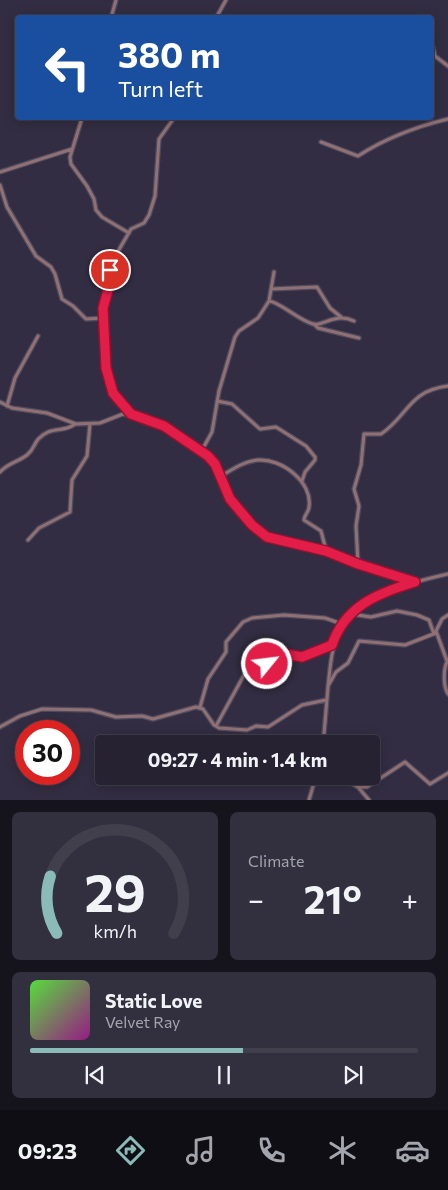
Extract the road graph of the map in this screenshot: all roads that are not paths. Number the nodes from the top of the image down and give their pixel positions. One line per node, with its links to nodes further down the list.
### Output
1 (116, 0): 3 (street)
2 (226, 0): 4 (street)
3 (112, 15)
4 (218, 15)
5 (434, 52): 6 (street)
6 (448, 66)
7 (448, 119): 10 (street)
8 (81, 120): 11 (street)
9 (173, 120): 14 (street)
10 (321, 142)
11 (72, 149): 12 (street); 14 (street)
12 (0, 172)
13 (0, 185): 19 (street)
14 (129, 233): 19 (street)
15 (274, 272): 16 (street)
16 (271, 289): 17 (street); 18 (street)
17 (269, 301): 21 (street); 25 (street)
18 (341, 317): 20 (street); 21 (street)
19 (104, 318): 28 (street)
20 (354, 320)
21 (314, 324): 23 (street)
22 (38, 336): 27 (street)
23 (359, 338)
24 (448, 386): 37 (street)
25 (217, 401): 31 (street); 34 (street)
26 (0, 402): 27 (street)
27 (7, 406): 29 (street)
28 (131, 414): 30 (street); 31 (street)
29 (76, 424): 30 (street); 32 (street)
30 (90, 424): 35 (street)
31 (202, 450): 33 (street)
32 (0, 472)
33 (220, 477): 34 (street); 36 (street)
34 (302, 481): 36 (street)
35 (28, 540)
36 (326, 551): 37 (street)
37 (358, 564): 39 (street)
38 (448, 574): 39 (street)
39 (415, 582): 40 (street)
40 (350, 614): 42 (street); 43 (street)
41 (448, 615): 43 (street)
42 (342, 624): 44 (street); 49 (street)
43 (435, 634): 45 (street); 46 (street)
44 (332, 645): 46 (street); 51 (street)
45 (448, 660): 47 (street)
46 (327, 687): 48 (street)
47 (448, 694)
48 (326, 700): 51 (street); 52 (street)
49 (200, 708): 50 (street); 51 (street)
50 (0, 726)
51 (216, 726)
52 (324, 735)
53 (448, 773): 56 (street)
54 (313, 785): 57 (street)
55 (355, 785): 56 (street)
56 (358, 787): 58 (street)
57 (309, 800)
58 (369, 800)

